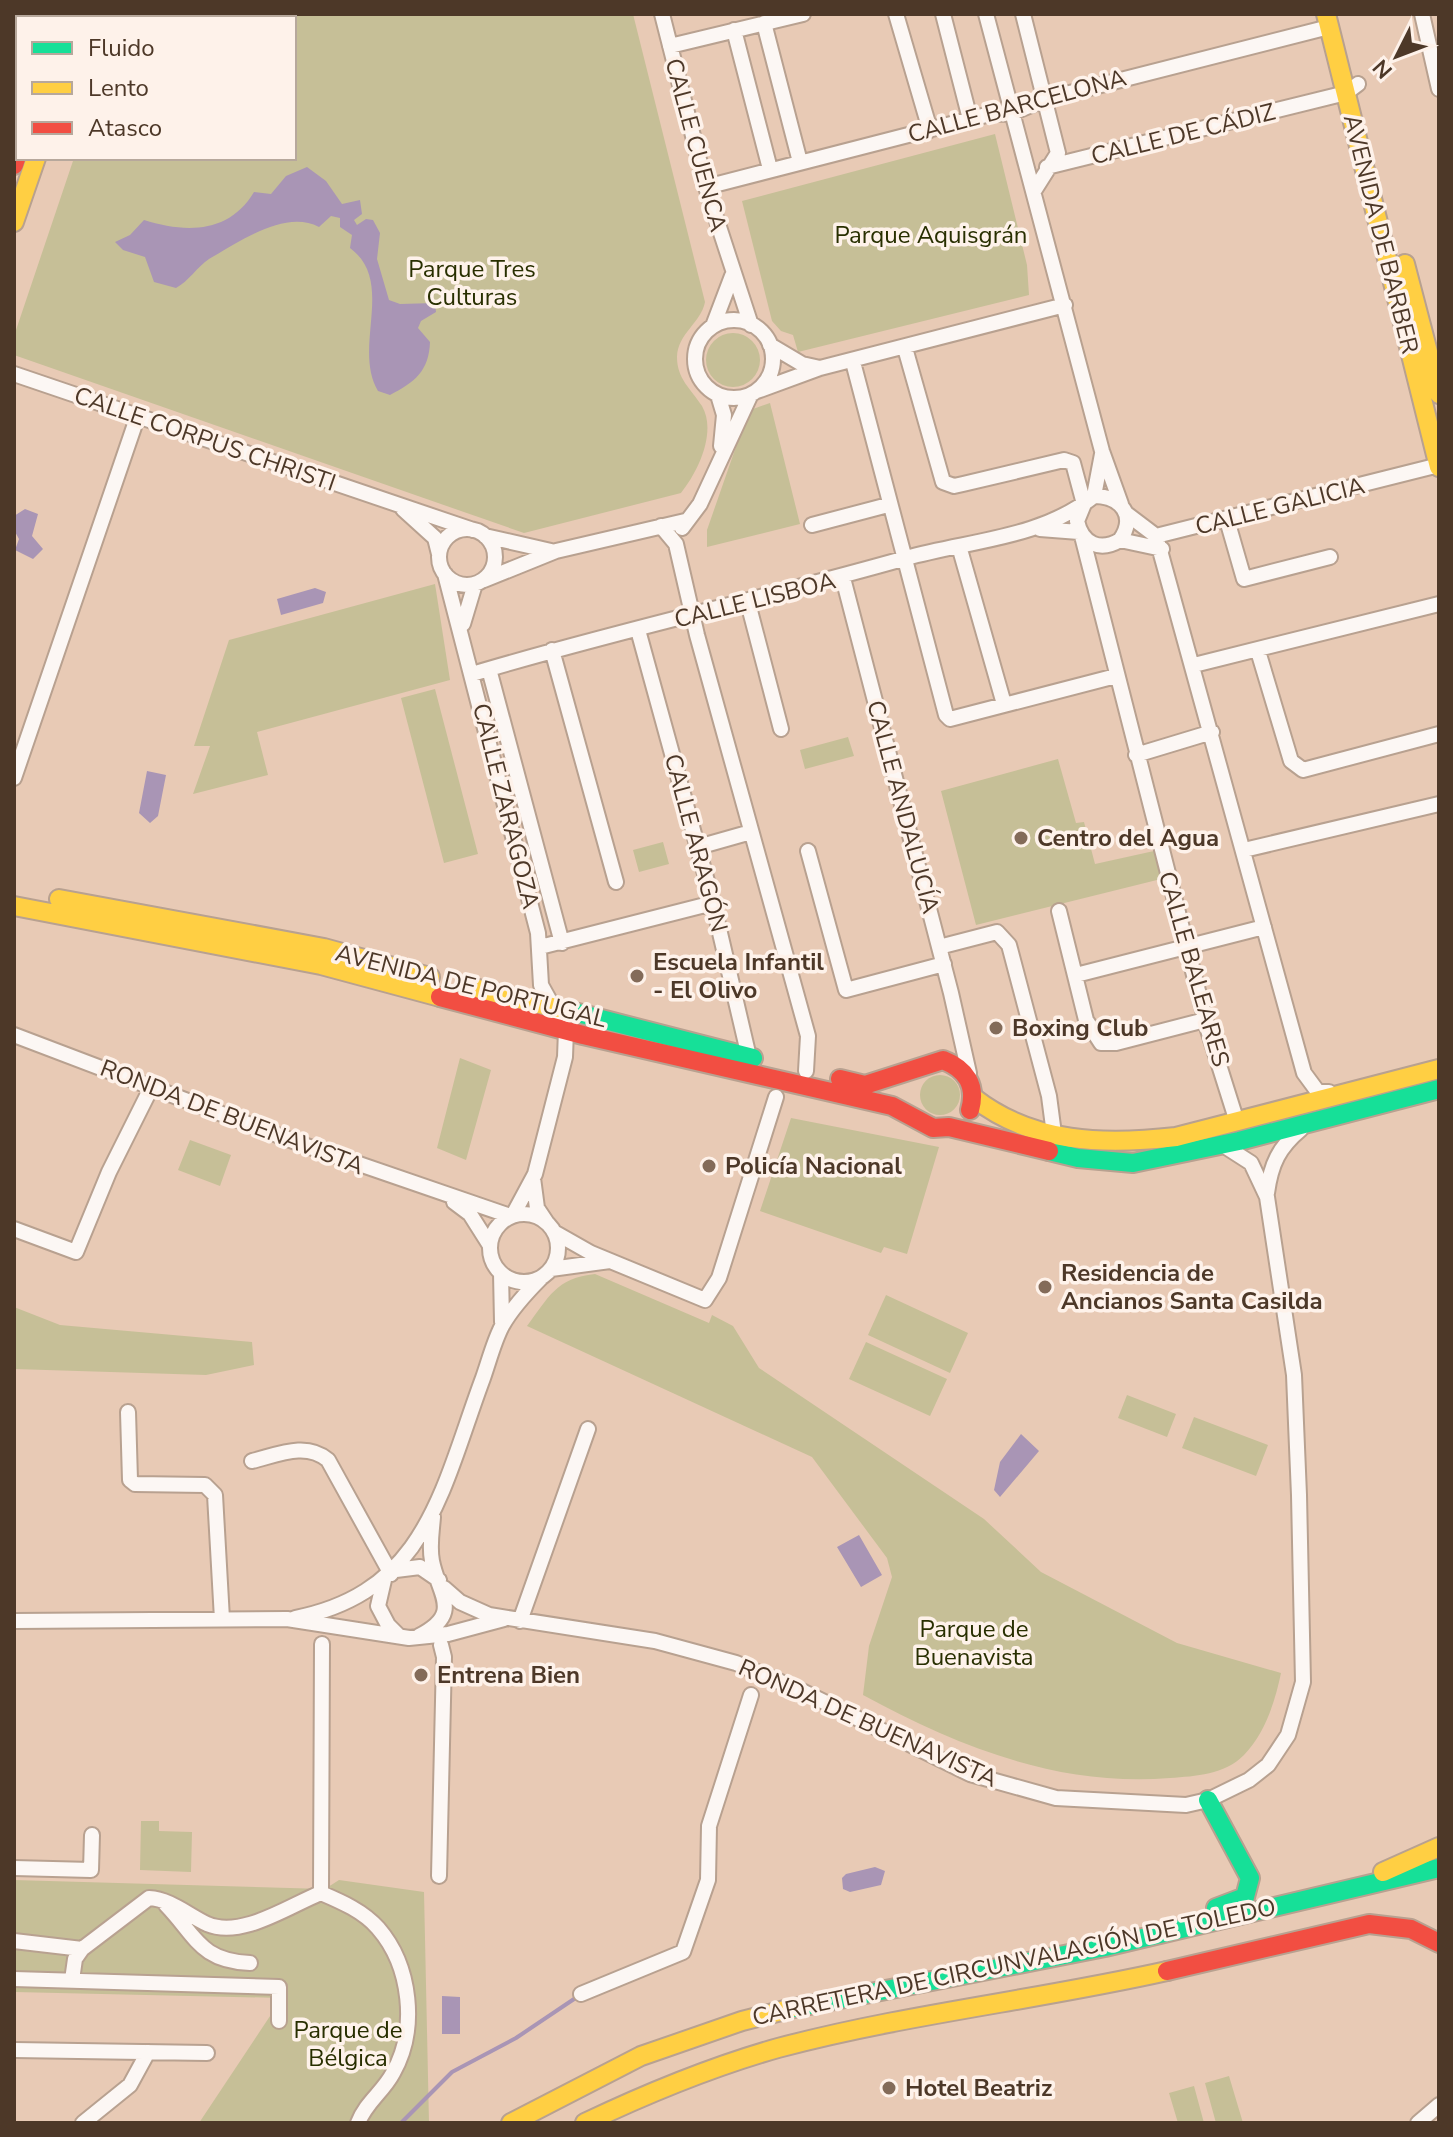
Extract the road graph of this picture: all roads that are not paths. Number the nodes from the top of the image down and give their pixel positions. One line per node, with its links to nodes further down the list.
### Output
1 (662, 14): 11 (street, CALLE CUENCA)
2 (803, 14): 9 (street)
3 (896, 14): 17 (street)
4 (943, 14): 16 (street)
5 (986, 14): 15 (street)
6 (1023, 14): 14 (street)
7 (1422, 14): 13 (street)
8 (1332, 18): 12 (main road, AVENIDA DE BARBER); 14 (street, CALLE BARCELONA)
9 (764, 23): 10 (street); 20 (street)
10 (734, 30): 11 (street); 22 (street)
11 (670, 46): 23 (street, CALLE CUENCA)
12 (1352, 88): 21 (street, CALLE DE CÁDIZ); 36 (main road, AVENIDA DE BARBER); 41 (main road, AVENIDA DE BARBER)
13 (1439, 89)
14 (1046, 99): 15 (street, CALLE BARCELONA); 21 (street)
15 (1012, 113): 16 (street, CALLE BARCELONA); 18 (street)
16 (970, 119): 17 (street, CALLE BARCELONA)
17 (930, 130): 20 (street, CALLE BARCELONA)
18 (1023, 154): 21 (street); 24 (street)
19 (35, 160): 25 (main road)
20 (800, 162): 22 (street, CALLE BARCELONA)
21 (1047, 167): 24 (street)
22 (770, 169): 23 (street, CALLE BARCELONA)
23 (706, 187): 26 (street, CALLE CUENCA)
24 (1034, 191): 27 (street)
25 (14, 222)
26 (732, 276): 28 (street, CALLE CUENCA); 29 (street)
27 (1065, 305): 31 (street); 39 (street)
28 (751, 325): 29 (street); 30 (street)
29 (713, 326): 37 (street)
30 (770, 345): 33 (street); 35 (street)
31 (905, 348): 32 (street); 42 (street)
32 (853, 362): 33 (street); 44 (street)
33 (820, 368): 35 (street)
34 (14, 374): 43 (street, CALLE CORPUS CHRISTI)
35 (754, 392): 37 (street); 40 (street)
36 (1439, 394)
37 (718, 395): 40 (street)
38 (135, 424): 80 (street)
39 (1102, 451): 42 (street); 45 (street)
40 (720, 455): 47 (street)
41 (1439, 466): 46 (street, CALLE GALICIA)
42 (1089, 500): 45 (street); 50 (street, CALLE LISBOA); 52 (street)
43 (397, 504): 51 (street, CALLE CORPUS CHRISTI); 58 (street, CALLE CORPUS CHRISTI)
44 (888, 505): 48 (street); 60 (street)
45 (1124, 509): 53 (street); 54 (street)
46 (1227, 520): 54 (street, CALLE GALICIA); 59 (street)
47 (685, 521): 49 (street); 55 (street)
48 (812, 525)
49 (661, 526): 55 (street); 57 (street)
50 (1039, 529): 52 (street, CALLE LISBOA); 56 (street, CALLE LISBOA)
51 (479, 533): 57 (street, CALLE CORPUS CHRISTI); 58 (street); 63 (street)
52 (1080, 534): 53 (street); 74 (street, CALLE BALEARES)
53 (1120, 540): 54 (street)
54 (1159, 542): 71 (street)
55 (676, 544): 66 (street)
56 (959, 546): 60 (street, CALLE LISBOA); 75 (street)
57 (556, 551): 63 (street)
58 (439, 556): 61 (street)
59 (1330, 557)
60 (903, 559): 62 (street, CALLE LISBOA); 75 (street)
61 (445, 574): 63 (street); 67 (street, CALLE ZARAGOZA)
62 (843, 578): 64 (street, CALLE LISBOA); 94 (street, CALLE ANDALUCÍA)
63 (480, 582): 67 (street, CALLE ZARAGOZA)
64 (748, 603): 66 (street, CALLE LISBOA); 76 (street)
65 (1439, 604): 70 (street)
66 (693, 617): 68 (street, CALLE LISBOA); 82 (street)
67 (462, 628): 73 (street, CALLE ZARAGOZA)
68 (638, 630): 69 (street, CALLE LISBOA); 83 (street, CALLE ARAGÓN)
69 (552, 650): 72 (street, CALLE LISBOA); 86 (street)
70 (1258, 651): 71 (street); 78 (street)
71 (1194, 665): 77 (street)
72 (489, 669): 73 (street, CALLE LISBOA); 92 (street, CALLE ZARAGOZA)
73 (472, 674): 93 (street, CALLE ZARAGOZA)
74 (1116, 676): 75 (street); 79 (street, CALLE BALEARES)
75 (1004, 704)
76 (781, 729)
77 (1212, 732): 79 (street); 84 (street)
78 (1439, 734)
79 (1136, 755): 95 (street, CALLE BALEARES)
80 (14, 778)
81 (1439, 804): 84 (street)
82 (751, 832): 83 (street); 109 (street)
83 (698, 847): 88 (street, CALLE ARAGÓN)
84 (1244, 850): 91 (street)
85 (808, 851): 96 (street)
86 (616, 882)
87 (14, 891): 99 (main road, AVENIDA DE PORTUGAL)
88 (713, 903): 92 (street); 105 (street, CALLE ARAGÓN)
89 (14, 906): 102 (main road, AVENIDA DE PORTUGAL)
90 (1059, 911): 97 (street)
91 (1264, 927): 95 (street); 110 (street)
92 (562, 943): 93 (street)
93 (540, 947): 98 (street, CALLE ZARAGOZA)
94 (939, 947): 96 (street, CALLE ANDALUCÍA); 122 (street)
95 (1186, 947): 97 (street); 101 (street, CALLE BALEARES)
96 (944, 964): 104 (street, CALLE ANDALUCÍA)
97 (1076, 975): 101 (street)
98 (541, 985): 99 (street); 100 (street)
99 (523, 1000): 100 (main road, AVENIDA DE PORTUGAL)
100 (561, 1009): 102 (street); 105 (main road, AVENIDA DE PORTUGAL)
101 (1205, 1020): 119 (street, CALLE BALEARES)
102 (566, 1030): 118 (main road, AVENIDA DE PORTUGAL); 124 (street)
103 (14, 1035): 112 (street, RONDA DE BUENAVISTA)
104 (962, 1036): 106 (street); 111 (street, CALLE ANDALUCÍA)
105 (749, 1057): 109 (main road, AVENIDA DE PORTUGAL)
106 (943, 1060): 107 (main road, AVENIDA DE PORTUGAL); 111 (main road)
107 (921, 1065): 109 (main road, AVENIDA DE PORTUGAL); 118 (main road)
108 (1439, 1069): 114 (main road)
109 (806, 1071)
110 (1304, 1073): 114 (street); 117 (street)
111 (969, 1077): 116 (main road)
112 (152, 1086): 126 (street, RONDA DE BUENAVISTA); 129 (street)
113 (1439, 1089): 120 (main road, AVENIDA DE PORTUGAL)
114 (1341, 1092): 117 (main road)
115 (776, 1097): 131 (street)
116 (974, 1098): 121 (main road); 122 (main road)
117 (1288, 1108): 119 (main road)
118 (914, 1117): 121 (main road, AVENIDA DE PORTUGAL)
119 (1237, 1122): 122 (main road)
120 (1306, 1124): 123 (main road, AVENIDA DE PORTUGAL); 125 (street, RONDA DE BUENAVISTA)
121 (949, 1127): 123 (main road, AVENIDA DE PORTUGAL)
122 (1054, 1134)
123 (1223, 1145): 125 (street, RONDA DE BUENAVISTA)
124 (533, 1178): 127 (street); 128 (street)
125 (1267, 1197): 150 (street, RONDA DE BUENAVISTA)
126 (450, 1198): 127 (street, RONDA DE BUENAVISTA); 130 (street, RONDA DE BUENAVISTA)
127 (512, 1215): 128 (street); 130 (street)
128 (551, 1227): 131 (street); 133 (street)
129 (14, 1229)
130 (489, 1244): 132 (street)
131 (611, 1261): 133 (street)
132 (501, 1273): 133 (street); 134 (street, RONDA DE BUENAVISTA)
133 (546, 1273): 134 (street, RONDA DE BUENAVISTA)
134 (502, 1327): 138 (street, RONDA DE BUENAVISTA)
135 (128, 1412): 141 (street)
136 (588, 1429): 143 (street)
137 (252, 1461): 139 (street)
138 (434, 1508): 139 (street, RONDA DE BUENAVISTA); 140 (street, RONDA DE BUENAVISTA)
139 (390, 1574): 140 (street, RONDA DE BUENAVISTA); 142 (street, RONDA DE BUENAVISTA); 145 (street)
140 (442, 1584): 143 (street, RONDA DE BUENAVISTA); 146 (street, RONDA DE BUENAVISTA)
141 (222, 1619): 142 (street, RONDA DE BUENAVISTA); 144 (street, RONDA DE BUENAVISTA)
142 (287, 1619): 145 (street, RONDA DE BUENAVISTA)
143 (512, 1620): 146 (street, RONDA DE BUENAVISTA); 150 (street, RONDA DE BUENAVISTA)
144 (14, 1621)
145 (399, 1636): 146 (street, RONDA DE BUENAVISTA)
146 (419, 1636)
147 (322, 1644): 156 (street)
148 (441, 1645): 155 (street)
149 (751, 1695): 166 (street)
150 (1208, 1800): 162 (main road)
151 (92, 1835): 153 (street)
152 (1439, 1847): 158 (main road)
153 (14, 1868)
154 (1439, 1868): 158 (main road, CARRETERA DE CIRCUNVALACIÓN DE TOLEDO)
155 (439, 1876)
156 (321, 1893): 157 (street); 173 (street)
157 (161, 1899): 161 (street); 163 (street)
158 (1267, 1907): 162 (main road, CARRETERA DE CIRCUNVALACIÓN DE TOLEDO)
159 (14, 1941): 161 (street)
160 (1439, 1943): 175 (main road, CARRETERA DE CIRCUNVALACIÓN DE TOLEDO)
161 (82, 1949): 165 (street)
162 (1057, 1956): 174 (main road, CARRETERA DE CIRCUNVALACIÓN DE TOLEDO)
163 (250, 1963)
164 (14, 1979): 165 (street)
165 (72, 1980): 167 (street)
166 (581, 1994)
167 (279, 2021)
168 (14, 2050): 169 (street)
169 (148, 2052): 170 (street); 172 (street)
170 (207, 2053)
171 (1439, 2105): 176 (street)
172 (83, 2123)
173 (358, 2123)
174 (511, 2123)
175 (585, 2123)
176 (1418, 2123)

